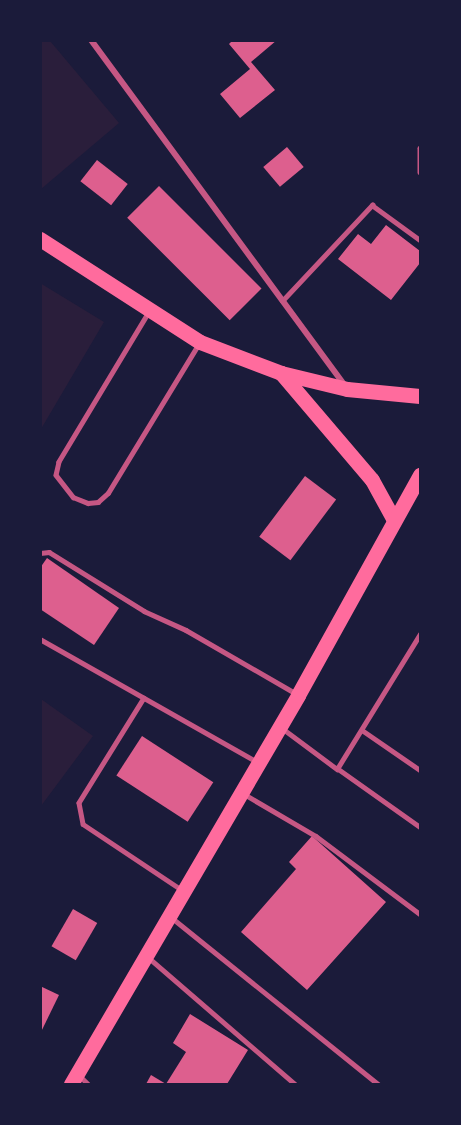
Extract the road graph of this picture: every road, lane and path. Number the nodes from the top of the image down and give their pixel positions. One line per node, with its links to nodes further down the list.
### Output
1 (91, 40): 6 (street)
2 (420, 148): 3 (lane)
3 (420, 172)
4 (40, 239): 7 (main road)
5 (420, 240): 6 (lane)
6 (282, 300): 10 (street)
7 (151, 310): 8 (main road); 8 (lane)
8 (200, 342): 9 (main road)
9 (281, 373): 10 (main road); 13 (main road)
10 (347, 389): 11 (main road)
11 (420, 396)
12 (420, 475): 13 (main road)
13 (394, 520): 17 (main road)
14 (40, 553): 17 (lane)
15 (420, 634): 20 (lane)
16 (40, 639): 18 (lane)
17 (298, 695): 19 (main road)
18 (144, 698): 21 (lane); 26 (lane)
19 (279, 726): 21 (main road); 22 (lane)
20 (362, 730): 22 (lane); 23 (lane)
21 (258, 763): 24 (main road)
22 (337, 768): 25 (lane)
23 (420, 770)
24 (241, 793): 26 (main road); 27 (lane)
25 (420, 827)
26 (184, 891): 28 (main road)
27 (420, 914)
28 (169, 915): 29 (main road); 32 (lane)
29 (146, 955): 30 (main road); 31 (lane)
30 (79, 1081)
31 (297, 1084)
32 (378, 1084)

